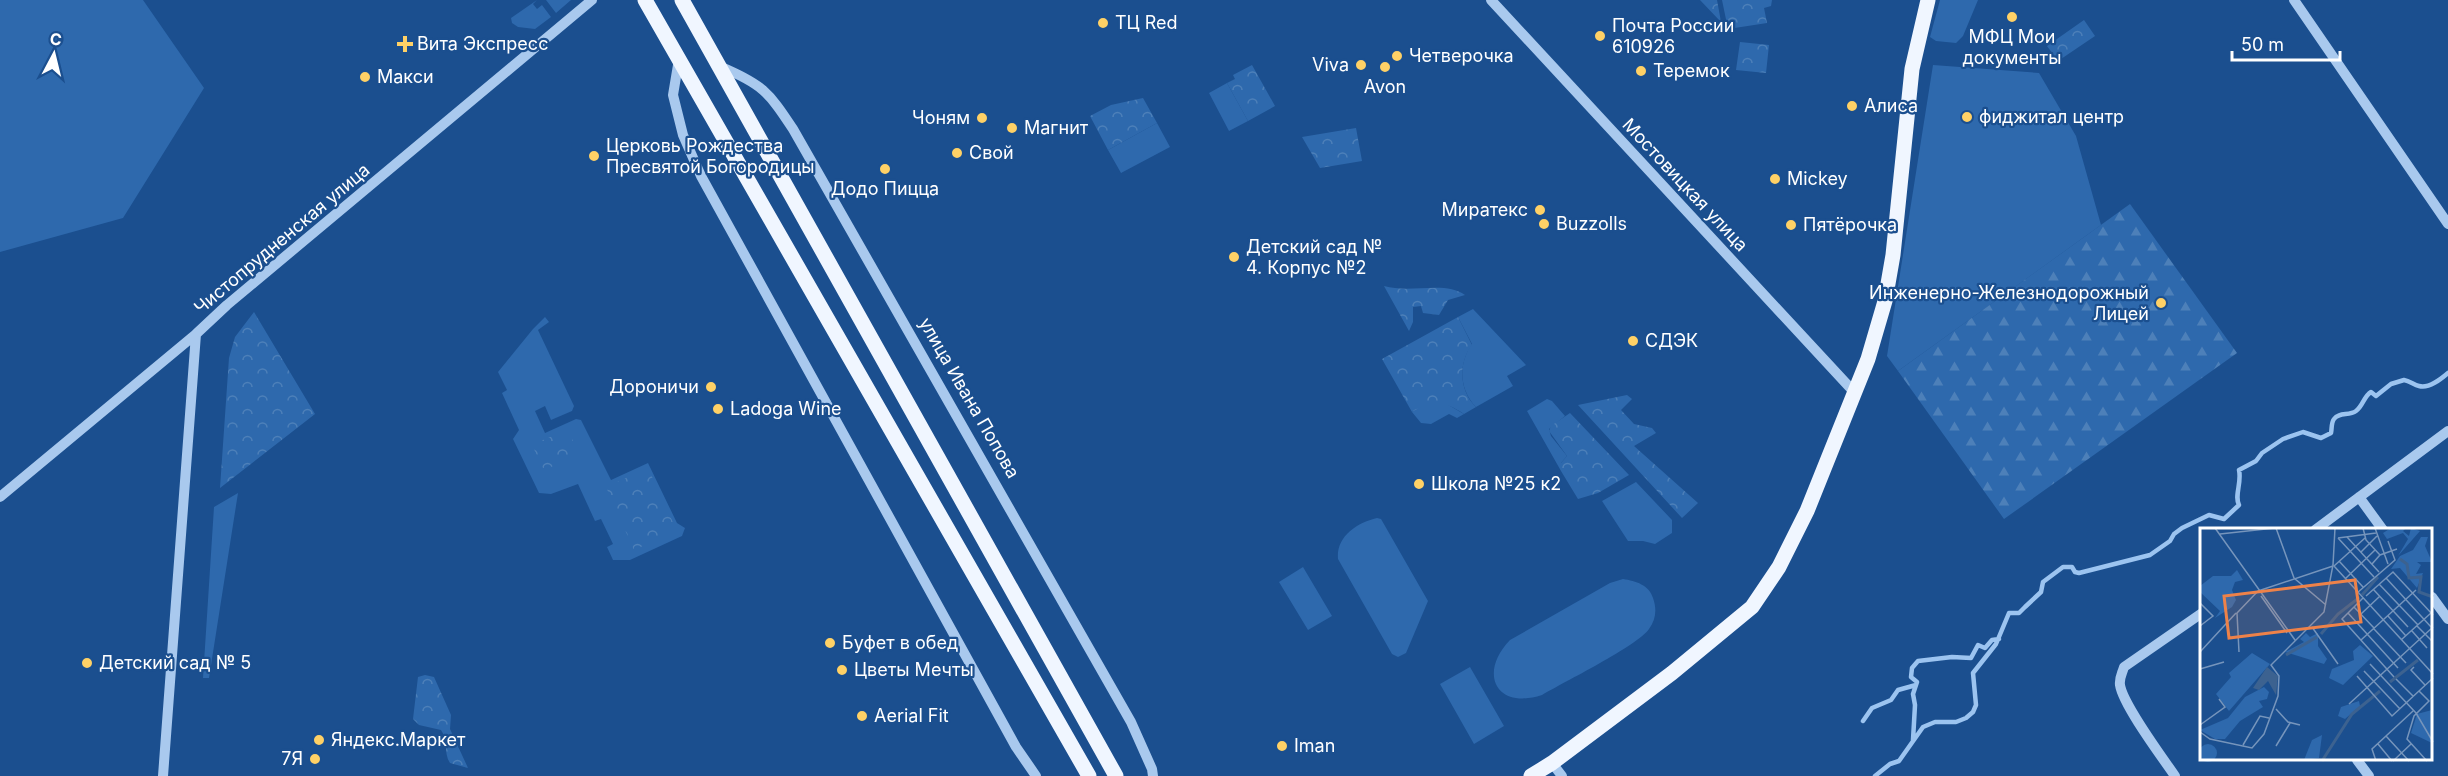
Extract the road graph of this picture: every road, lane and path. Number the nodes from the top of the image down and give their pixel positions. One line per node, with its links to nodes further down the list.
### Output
1 (592, 0): 10 (street, Чистопрудненская улица)
2 (645, 0): 7 (main road)
3 (682, 0): 8 (main road)
4 (1491, 0): 11 (street, Мостовицкая улица)
5 (1928, 0): 11 (main road)
6 (2294, 0): 9 (street)
7 (679, 59): 23 (street); 24 (main road)
8 (719, 66): 25 (main road); 26 (street, улица Ивана Попова)
9 (2448, 224)
10 (196, 333): 13 (street); 22 (street, Чистопрудненская улица)
11 (1855, 393): 21 (main road)
12 (2448, 430): 14 (street)
13 (0, 497)
14 (2359, 497): 15 (street); 16 (street)
15 (2318, 528)
16 (2382, 528)
17 (2433, 598): 19 (street)
18 (2200, 614): 29 (street)
19 (2448, 619)
20 (2358, 761): 30 (street)
21 (1552, 763): 27 (main road); 28 (street)
22 (163, 776)
23 (1036, 776)
24 (1089, 776)
25 (1116, 776)
26 (1153, 776)
27 (1532, 776)
28 (1562, 776)
29 (2175, 776)
30 (2369, 776)

